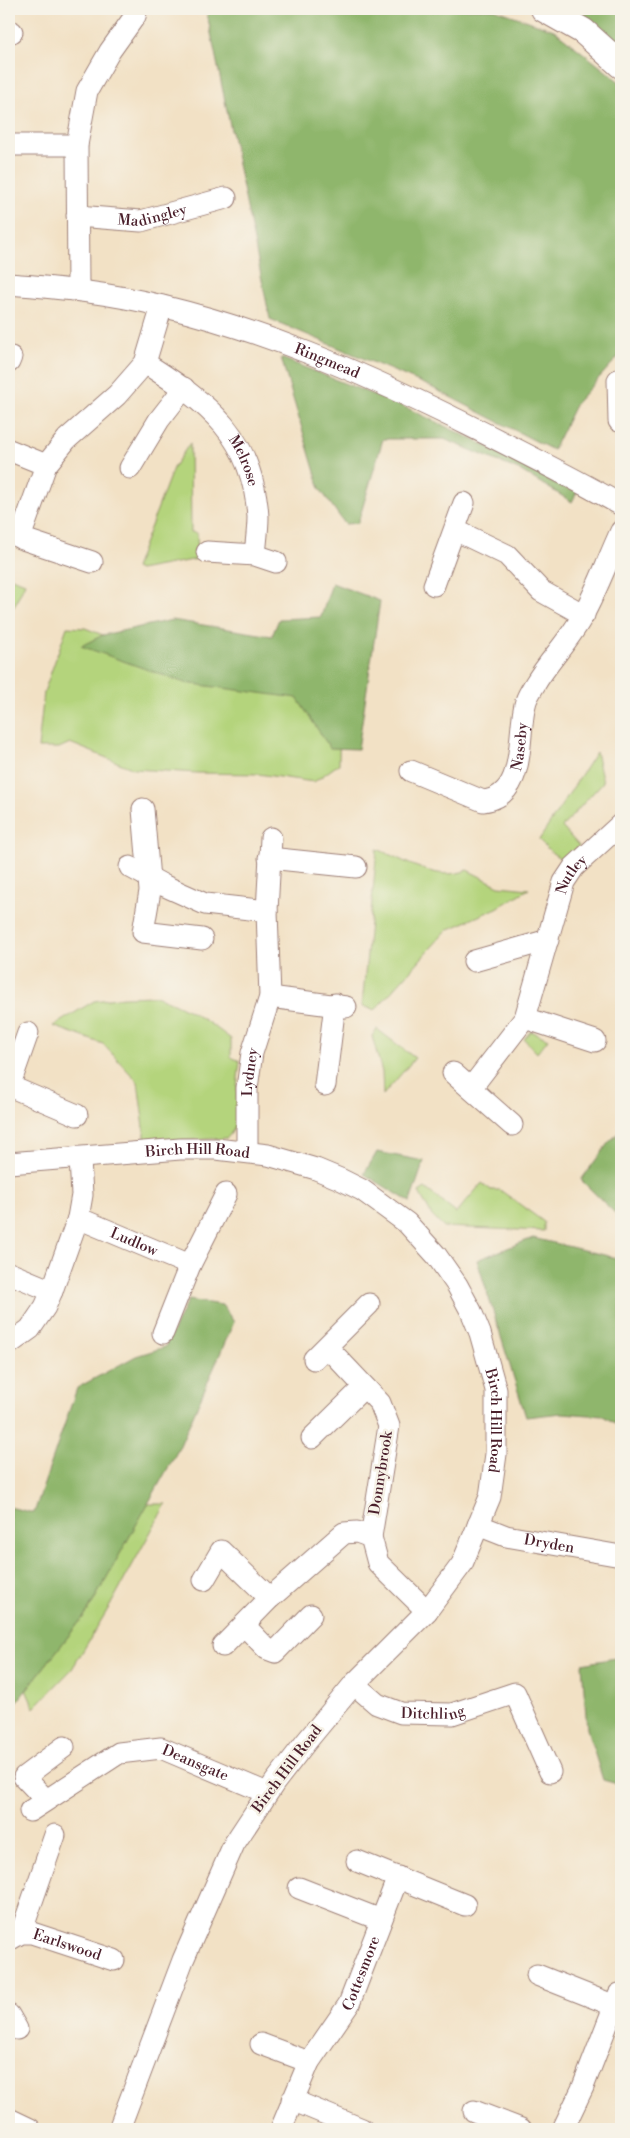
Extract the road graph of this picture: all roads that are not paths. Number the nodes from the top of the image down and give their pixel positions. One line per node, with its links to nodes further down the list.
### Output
1 (137, 9): 4 (street)
2 (544, 9): 3 (main road)
3 (621, 65)
4 (77, 145): 5 (street); 7 (street)
5 (9, 146)
6 (226, 198): 7 (street, Madingley)
7 (77, 216): 9 (street)
8 (9, 284): 9 (street, Ringmead)
9 (78, 290): 10 (street, Ringmead)
10 (162, 306): 11 (street); 19 (street, Ringmead)
11 (145, 362): 13 (street, Melrose); 16 (street)
12 (621, 379): 14 (street)
13 (184, 388): 17 (street); 24 (street, Melrose)
14 (621, 421)
15 (9, 450): 16 (street)
16 (46, 466): 22 (street)
17 (130, 468)
18 (464, 502): 20 (street)
19 (621, 505)
20 (455, 530): 27 (street); 28 (street)
21 (621, 531): 28 (street, Naseby)
22 (14, 536): 25 (street)
23 (206, 552): 24 (street)
24 (255, 555): 26 (street)
25 (92, 562)
26 (276, 562)
27 (434, 585)
28 (584, 615): 29 (street, Naseby)
29 (411, 771)
30 (143, 809): 34 (street)
31 (621, 824): 37 (street, Nutley)
32 (130, 867): 34 (street)
33 (356, 867): 35 (street, Lydney)
34 (148, 877): 35 (street); 36 (street)
35 (266, 911): 39 (street, Lydney)
36 (202, 939)
37 (548, 940): 38 (street); 40 (street, Nutley)
38 (474, 961)
39 (270, 997): 44 (street); 49 (street, Lydney)
40 (525, 1018): 42 (street); 46 (street, Nutley)
41 (28, 1033): 45 (street)
42 (595, 1041)
43 (453, 1073): 46 (street)
44 (325, 1085)
45 (9, 1087): 47 (street)
46 (470, 1088): 48 (street)
47 (77, 1115)
48 (512, 1125)
49 (247, 1151): 50 (street, Birch Hill Road); 62 (street, Birch Hill Road)
50 (80, 1159): 51 (street, Birch Hill Road); 53 (street)
51 (9, 1163)
52 (226, 1194): 54 (street)
53 (78, 1218): 54 (street, Ludlow); 56 (street)
54 (190, 1266): 58 (street)
55 (9, 1273): 56 (street)
56 (52, 1291): 59 (street)
57 (369, 1304): 60 (street, Donnybrook)
58 (163, 1333)
59 (9, 1344)
60 (364, 1387): 61 (street); 63 (street, Donnybrook)
61 (312, 1438)
62 (478, 1525): 64 (street, Dryden); 67 (street, Birch Hill Road)
63 (371, 1537): 66 (street, Donnybrook); 67 (street, Donnybrook)
64 (621, 1556)
65 (204, 1580): 66 (street)
66 (270, 1598): 69 (street, Donnybrook)
67 (427, 1611): 71 (street, Birch Hill Road)
68 (311, 1616): 69 (street)
69 (244, 1625): 70 (street, Donnybrook)
70 (223, 1646)
71 (354, 1684): 73 (street, Ditchling); 74 (street, Birch Hill Road)
72 (64, 1747): 74 (street, Deansgate)
73 (550, 1772)
74 (267, 1793): 90 (street, Birch Hill Road)
75 (55, 1835): 81 (street, Earlswood)
76 (357, 1860): 77 (street)
77 (398, 1877): 79 (street); 80 (street, Cottesmore)
78 (299, 1888): 80 (street)
79 (465, 1906)
80 (381, 1920): 85 (street, Cottesmore)
81 (15, 1937): 82 (street, Earlswood)
82 (114, 1960)
83 (537, 1975): 94 (street)
84 (261, 2044): 85 (street)
85 (309, 2062): 86 (street, Cottesmore)
86 (292, 2100): 91 (street, Cottesmore); 92 (street)
87 (474, 2111): 93 (street)
88 (9, 2119): 89 (street)
89 (30, 2129)
90 (119, 2129)
91 (281, 2129)
92 (362, 2129)
93 (521, 2129)
94 (563, 2129)

